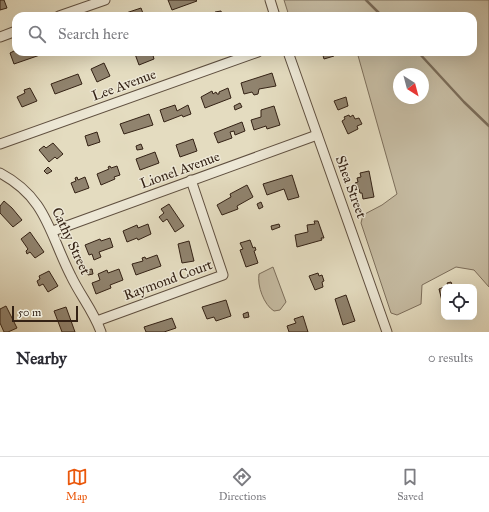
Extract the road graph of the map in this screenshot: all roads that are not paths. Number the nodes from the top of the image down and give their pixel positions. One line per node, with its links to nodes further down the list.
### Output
1 (106, 0): 3 (street)
2 (270, 0): 4 (street)
3 (72, 12)
4 (274, 12)
5 (12, 32): 6 (street)
6 (0, 37)
7 (247, 56): 10 (street, Lee Avenue)
8 (289, 56): 9 (street, Shea Street)
9 (317, 135): 12 (street, Lionel Avenue); 15 (street, Shea Street)
10 (0, 144)
11 (0, 173): 13 (street, Cathy Street)
12 (191, 180): 13 (street, Lionel Avenue); 14 (street, Raymond Court)
13 (53, 231): 14 (street, Cathy Street)
14 (97, 321): 16 (street, Cathy Street)
15 (385, 331)
16 (101, 332)

